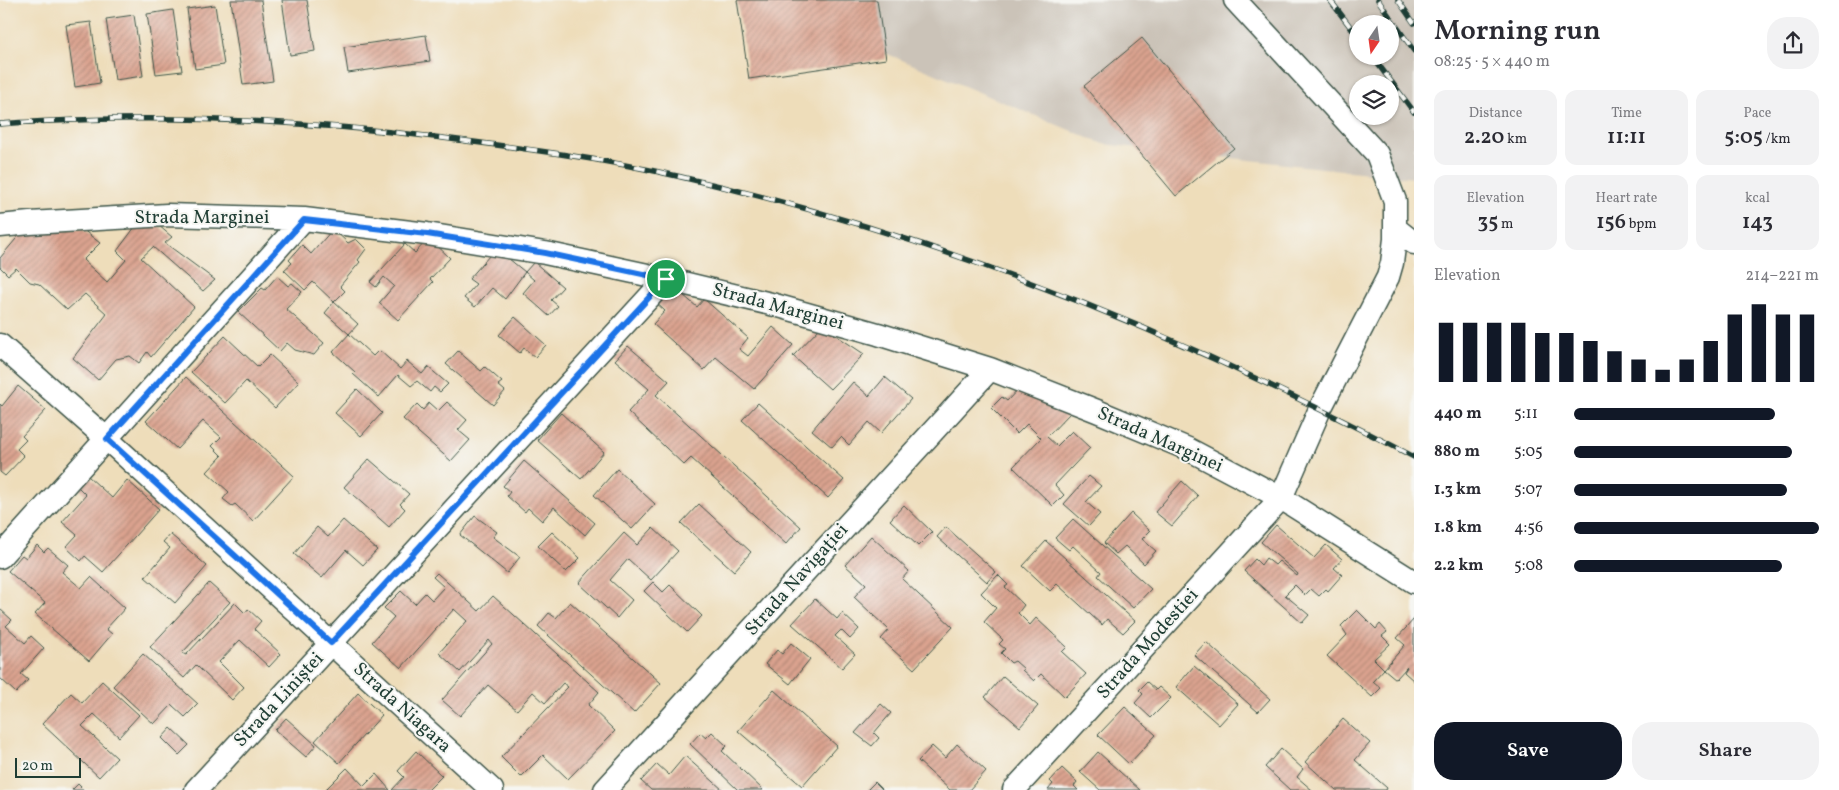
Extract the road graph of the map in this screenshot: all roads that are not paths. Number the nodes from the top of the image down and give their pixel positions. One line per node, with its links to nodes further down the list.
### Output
1 (1235, 0): 4 (street, Strada Modestiei)
2 (304, 220): 3 (street, Strada Marginei); 6 (street, Strada Marginei); 9 (street)
3 (0, 226)
4 (1395, 228): 5 (street); 10 (street, Strada Modestiei)
5 (1414, 243)
6 (666, 279): 8 (street, Strada Marginei); 13 (street, Strada Liniștei)
7 (0, 345): 9 (street, Strada Niagara)
8 (990, 369): 10 (street, Strada Marginei); 16 (street, Strada Navigației)
9 (107, 439): 11 (street); 13 (street, Strada Niagara)
10 (1280, 498): 12 (street, Strada Marginei); 17 (street, Strada Modestiei)
11 (0, 557)
12 (1414, 582)
13 (331, 643): 14 (street, Strada Liniștei); 15 (street, Strada Niagara)
14 (196, 790)
15 (492, 790)
16 (605, 790)
17 (1014, 790)

